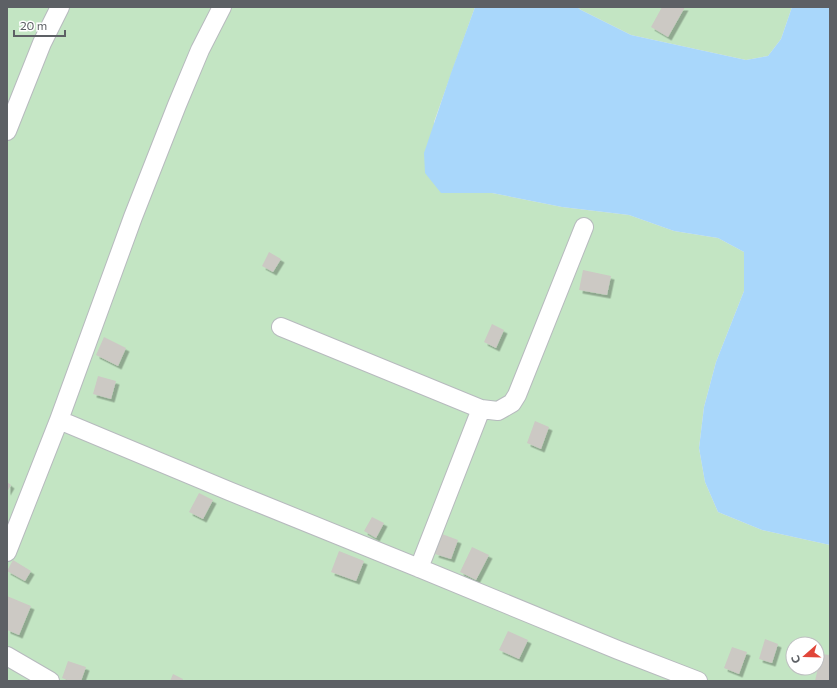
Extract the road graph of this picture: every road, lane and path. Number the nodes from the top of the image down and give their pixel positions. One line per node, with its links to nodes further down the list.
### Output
1 (60, 7): 3 (lane)
2 (222, 7): 7 (lane)
3 (7, 131)
4 (584, 227): 6 (lane)
5 (281, 327): 6 (lane)
6 (481, 409): 9 (lane)
7 (59, 420): 8 (lane); 9 (lane)
8 (7, 552)
9 (419, 568): 12 (lane)
10 (7, 656): 11 (lane)
11 (50, 681)
12 (698, 681)

